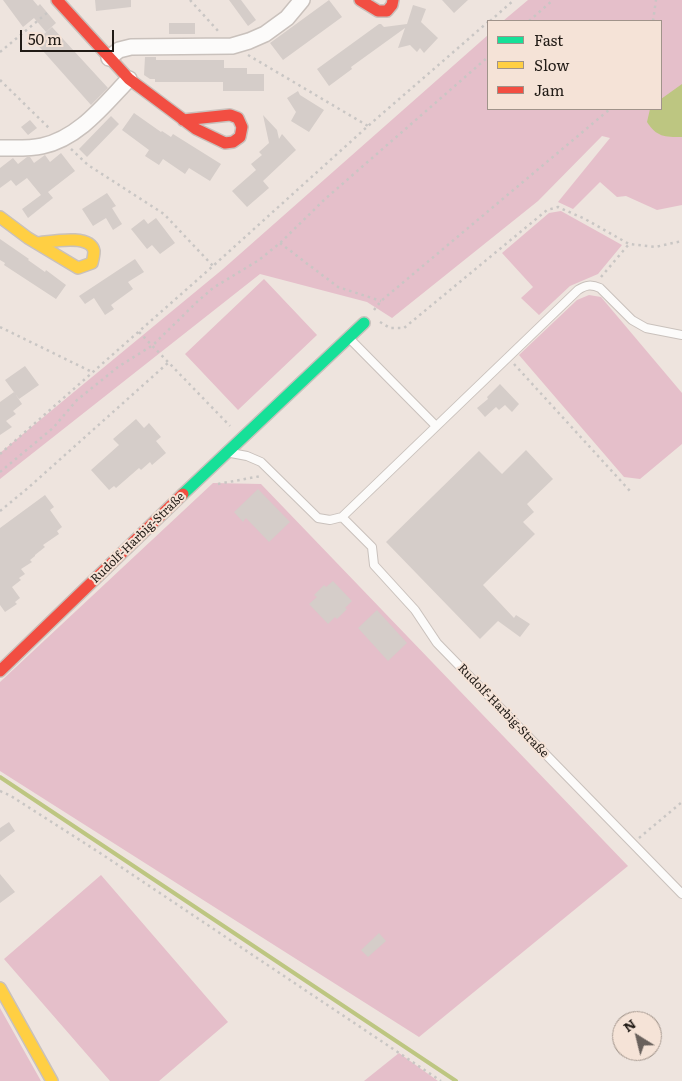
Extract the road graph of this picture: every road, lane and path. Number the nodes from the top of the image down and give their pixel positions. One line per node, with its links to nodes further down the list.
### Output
1 (190, 0): 13 (path)
2 (302, 0): 13 (street)
3 (360, 0): 4 (street)
4 (393, 0)
5 (514, 0): 9 (path)
6 (553, 0): 10 (path)
7 (656, 0): 11 (path)
8 (58, 2): 14 (path); 15 (street)
9 (491, 20)
10 (530, 20)
11 (653, 20)
12 (487, 24): 21 (path)
13 (232, 46): 15 (street); 21 (path)
14 (0, 52)
15 (109, 58): 17 (street)
16 (487, 58): 26 (path)
17 (129, 79): 20 (street); 22 (street)
18 (0, 80): 22 (path)
19 (609, 110): 31 (path)
20 (183, 120): 20 (street)
21 (368, 126): 29 (path)
22 (62, 140): 23 (street); 29 (path)
23 (0, 148)
24 (0, 217): 27 (street)
25 (682, 240): 28 (path)
26 (280, 243): 31 (path); 37 (path)
27 (37, 244)
28 (629, 244): 30 (path); 32 (path)
29 (213, 266): 34 (path)
30 (597, 286): 35 (lane); 38 (lane)
31 (381, 301): 32 (path)
32 (364, 323): 36 (street, Rudolf-Harbig-Straße)
33 (0, 327): 40 (path)
34 (139, 332): 37 (path); 40 (path)
35 (682, 335)
36 (348, 337): 41 (lane); 42 (street, Rudolf-Harbig-Straße)
37 (153, 345): 39 (path); 45 (path)
38 (508, 357): 41 (lane); 46 (path)
39 (169, 362): 42 (path); 47 (path)
40 (92, 372): 44 (path)
41 (436, 426): 48 (lane)
42 (242, 438): 43 (street, Rudolf-Harbig-Straße)
43 (226, 452): 48 (lane); 49 (street, Rudolf-Harbig-Straße)
44 (0, 454)
45 (0, 472)
46 (630, 491)
47 (0, 511)
48 (342, 517): 52 (lane, Rudolf-Harbig-Straße)
49 (0, 671)
50 (0, 792): 56 (path)
51 (682, 802): 52 (path)
52 (632, 843): 53 (lane, Rudolf-Harbig-Straße)
53 (682, 894)
54 (0, 988): 55 (street)
55 (52, 1081)
56 (441, 1081)

